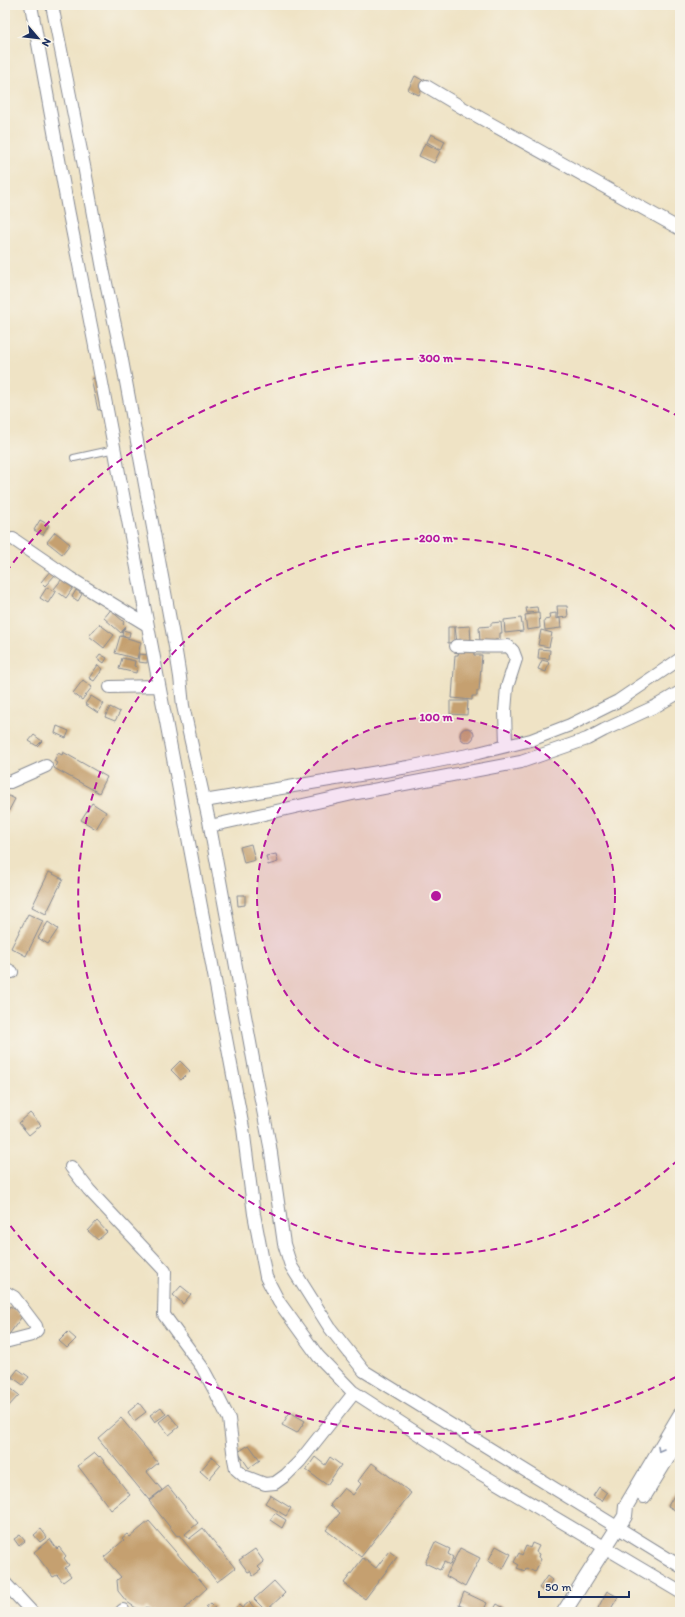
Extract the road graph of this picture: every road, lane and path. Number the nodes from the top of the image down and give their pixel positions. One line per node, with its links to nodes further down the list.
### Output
1 (31, 5): 5 (street)
2 (52, 5): 17 (street)
3 (426, 86): 4 (street)
4 (680, 229)
5 (114, 449): 6 (lane); 8 (street)
6 (74, 458)
7 (13, 539): 8 (street)
8 (147, 625): 11 (street)
9 (456, 646): 14 (street)
10 (680, 659): 14 (street)
11 (159, 686): 12 (street); 22 (street)
12 (110, 688)
13 (680, 692): 18 (street)
14 (506, 745): 17 (street)
15 (46, 766): 16 (street)
16 (5, 782)
17 (205, 803): 18 (street)
18 (209, 823): 25 (street)
19 (71, 1167): 22 (street)
20 (5, 1292): 21 (street)
21 (5, 1342)
22 (354, 1393): 26 (street)
23 (680, 1415): 25 (street, one-way to 25)
24 (680, 1437): 25 (street)
25 (619, 1525): 26 (street); 27 (street)
26 (605, 1546): 29 (street); 31 (street)
27 (680, 1566)
28 (5, 1583): 30 (street)
29 (680, 1592)
30 (32, 1612)
31 (564, 1612)

